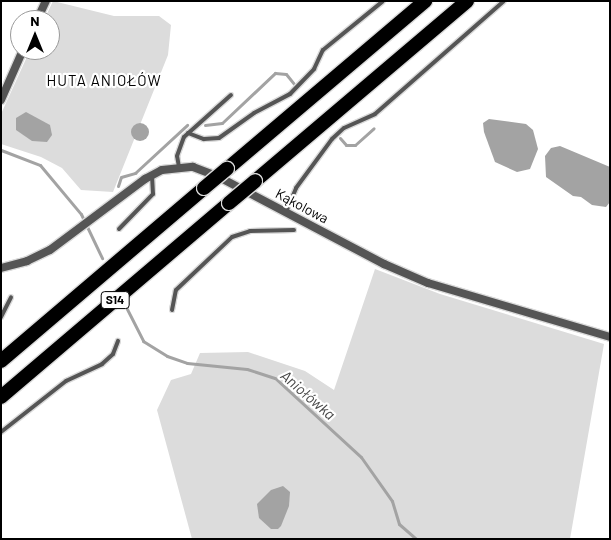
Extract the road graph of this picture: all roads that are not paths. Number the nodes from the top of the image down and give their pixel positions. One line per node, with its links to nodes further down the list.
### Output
1 (383, 1): 8 (lane)
2 (425, 1): 20 (highway, S14, bridge)
3 (466, 1): 21 (highway, S14, bridge)
4 (504, 1): 11 (lane)
5 (19, 60): 7 (street)
6 (231, 95): 8 (lane)
7 (1, 100)
8 (188, 133): 9 (lane)
9 (179, 167): 10 (street, Kąkolowa); 11 (street, Kąkolowa)
10 (152, 176): 12 (lane); 14 (street, Kąkolowa)
11 (286, 212): 18 (street, Kąkolowa)
12 (119, 228)
13 (294, 230): 16 (lane)
14 (1, 268)
15 (12, 296): 17 (lane)
16 (172, 310)
17 (1, 317)
18 (610, 337)
19 (118, 341): 22 (lane)
20 (1, 361)
21 (1, 397)
22 (1, 432)

